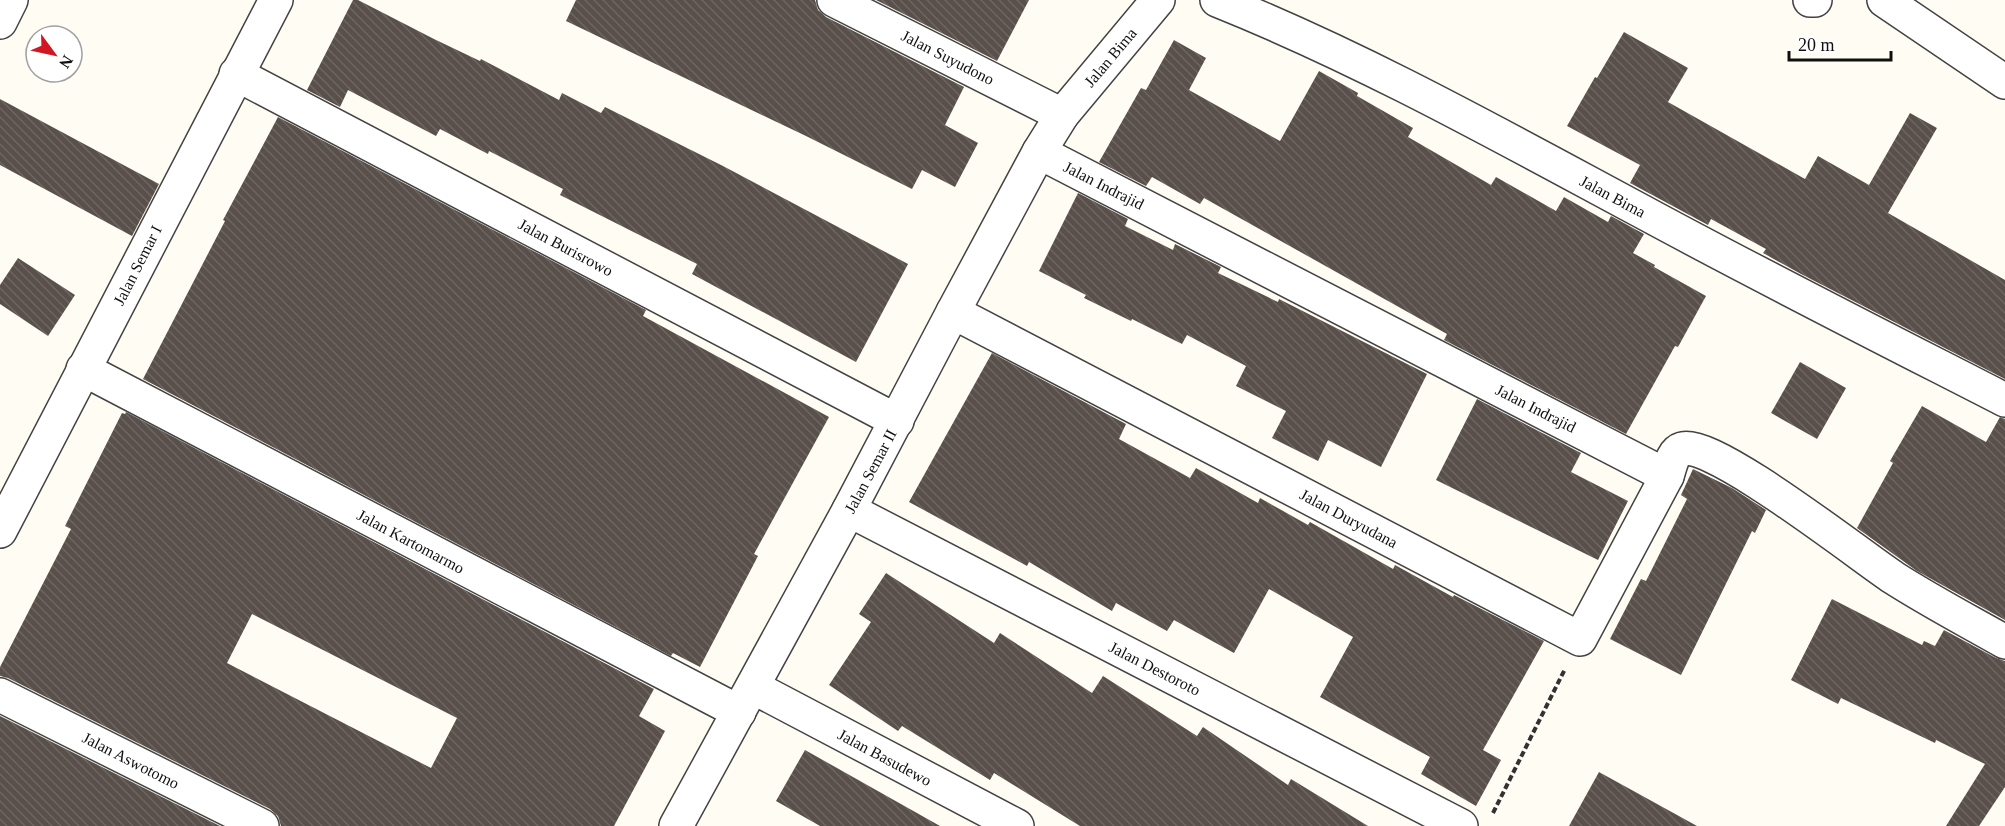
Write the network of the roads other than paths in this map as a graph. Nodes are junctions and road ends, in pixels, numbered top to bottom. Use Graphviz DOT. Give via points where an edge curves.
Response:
graph roads {
  1 [pos="11,0"];
  2 [pos="276,0"];
  3 [pos="834,0"];
  4 [pos="1158,0"];
  5 [pos="1217,0"];
  6 [pos="1810,0"];
  7 [pos="1815,0"];
  8 [pos="1884,0"];
  9 [pos="0,22"];
  10 [pos="236,74"];
  11 [pos="2005,82"];
  12 [pos="1062,115"];
  13 [pos="1039,152"];
  14 [pos="953,312"];
  15 [pos="83,369"];
  16 [pos="2005,400"];
  17 [pos="897,421"];
  18 [pos="1667,476"];
  19 [pos="849,510"];
  20 [pos="0,531"];
  21 [pos="2005,642"];
  22 [pos="0,694"];
  23 [pos="746,699"];
  24 [pos="1409,814"];
  25 [pos="1476,821"];
  26 [pos="262,826"];
  27 [pos="676,826"];
  28 [pos="1017,826"];
  1 -- 9 [label="street"];
  2 -- 10 [label="street, Jalan Semar I"];
  3 -- 12 [label="street, Jalan Suyudono"];
  4 -- 12 [label="street, Jalan Bima"];
  5 -- 16 [label="street, Jalan Bima" via="1280,25 1442,104"];
  6 -- 7 [label="street"];
  8 -- 11 [label="street"];
  10 -- 15 [label="street, Jalan Semar I"];
  10 -- 17 [label="street, Jalan Burisrowo"];
  12 -- 13 [label="street, Jalan Semar II"];
  13 -- 14 [label="street, Jalan Semar II"];
  13 -- 18 [label="street, Jalan Indrajid"];
  14 -- 17 [label="street, Jalan Semar II"];
  14 -- 18 [label="street, Jalan Duryudana" via="1581,639"];
  15 -- 20 [label="street, Jalan Semar I"];
  15 -- 23 [label="street, Jalan Kartomarmo"];
  17 -- 19 [label="street, Jalan Semar II"];
  18 -- 21 [label="street" via="1675,455 1682,449 1698,449 1715,457 1751,477 1894,579"];
  19 -- 23 [label="street, Jalan Semar II"];
  19 -- 24 [label="street, Jalan Destoroto"];
  22 -- 26 [label="street, Jalan Aswotomo"];
  23 -- 27 [label="street, Jalan Semar II"];
  23 -- 28 [label="street, Jalan Basudewo"];
  24 -- 25 [label="street, Jalan Destoroto"];
}
